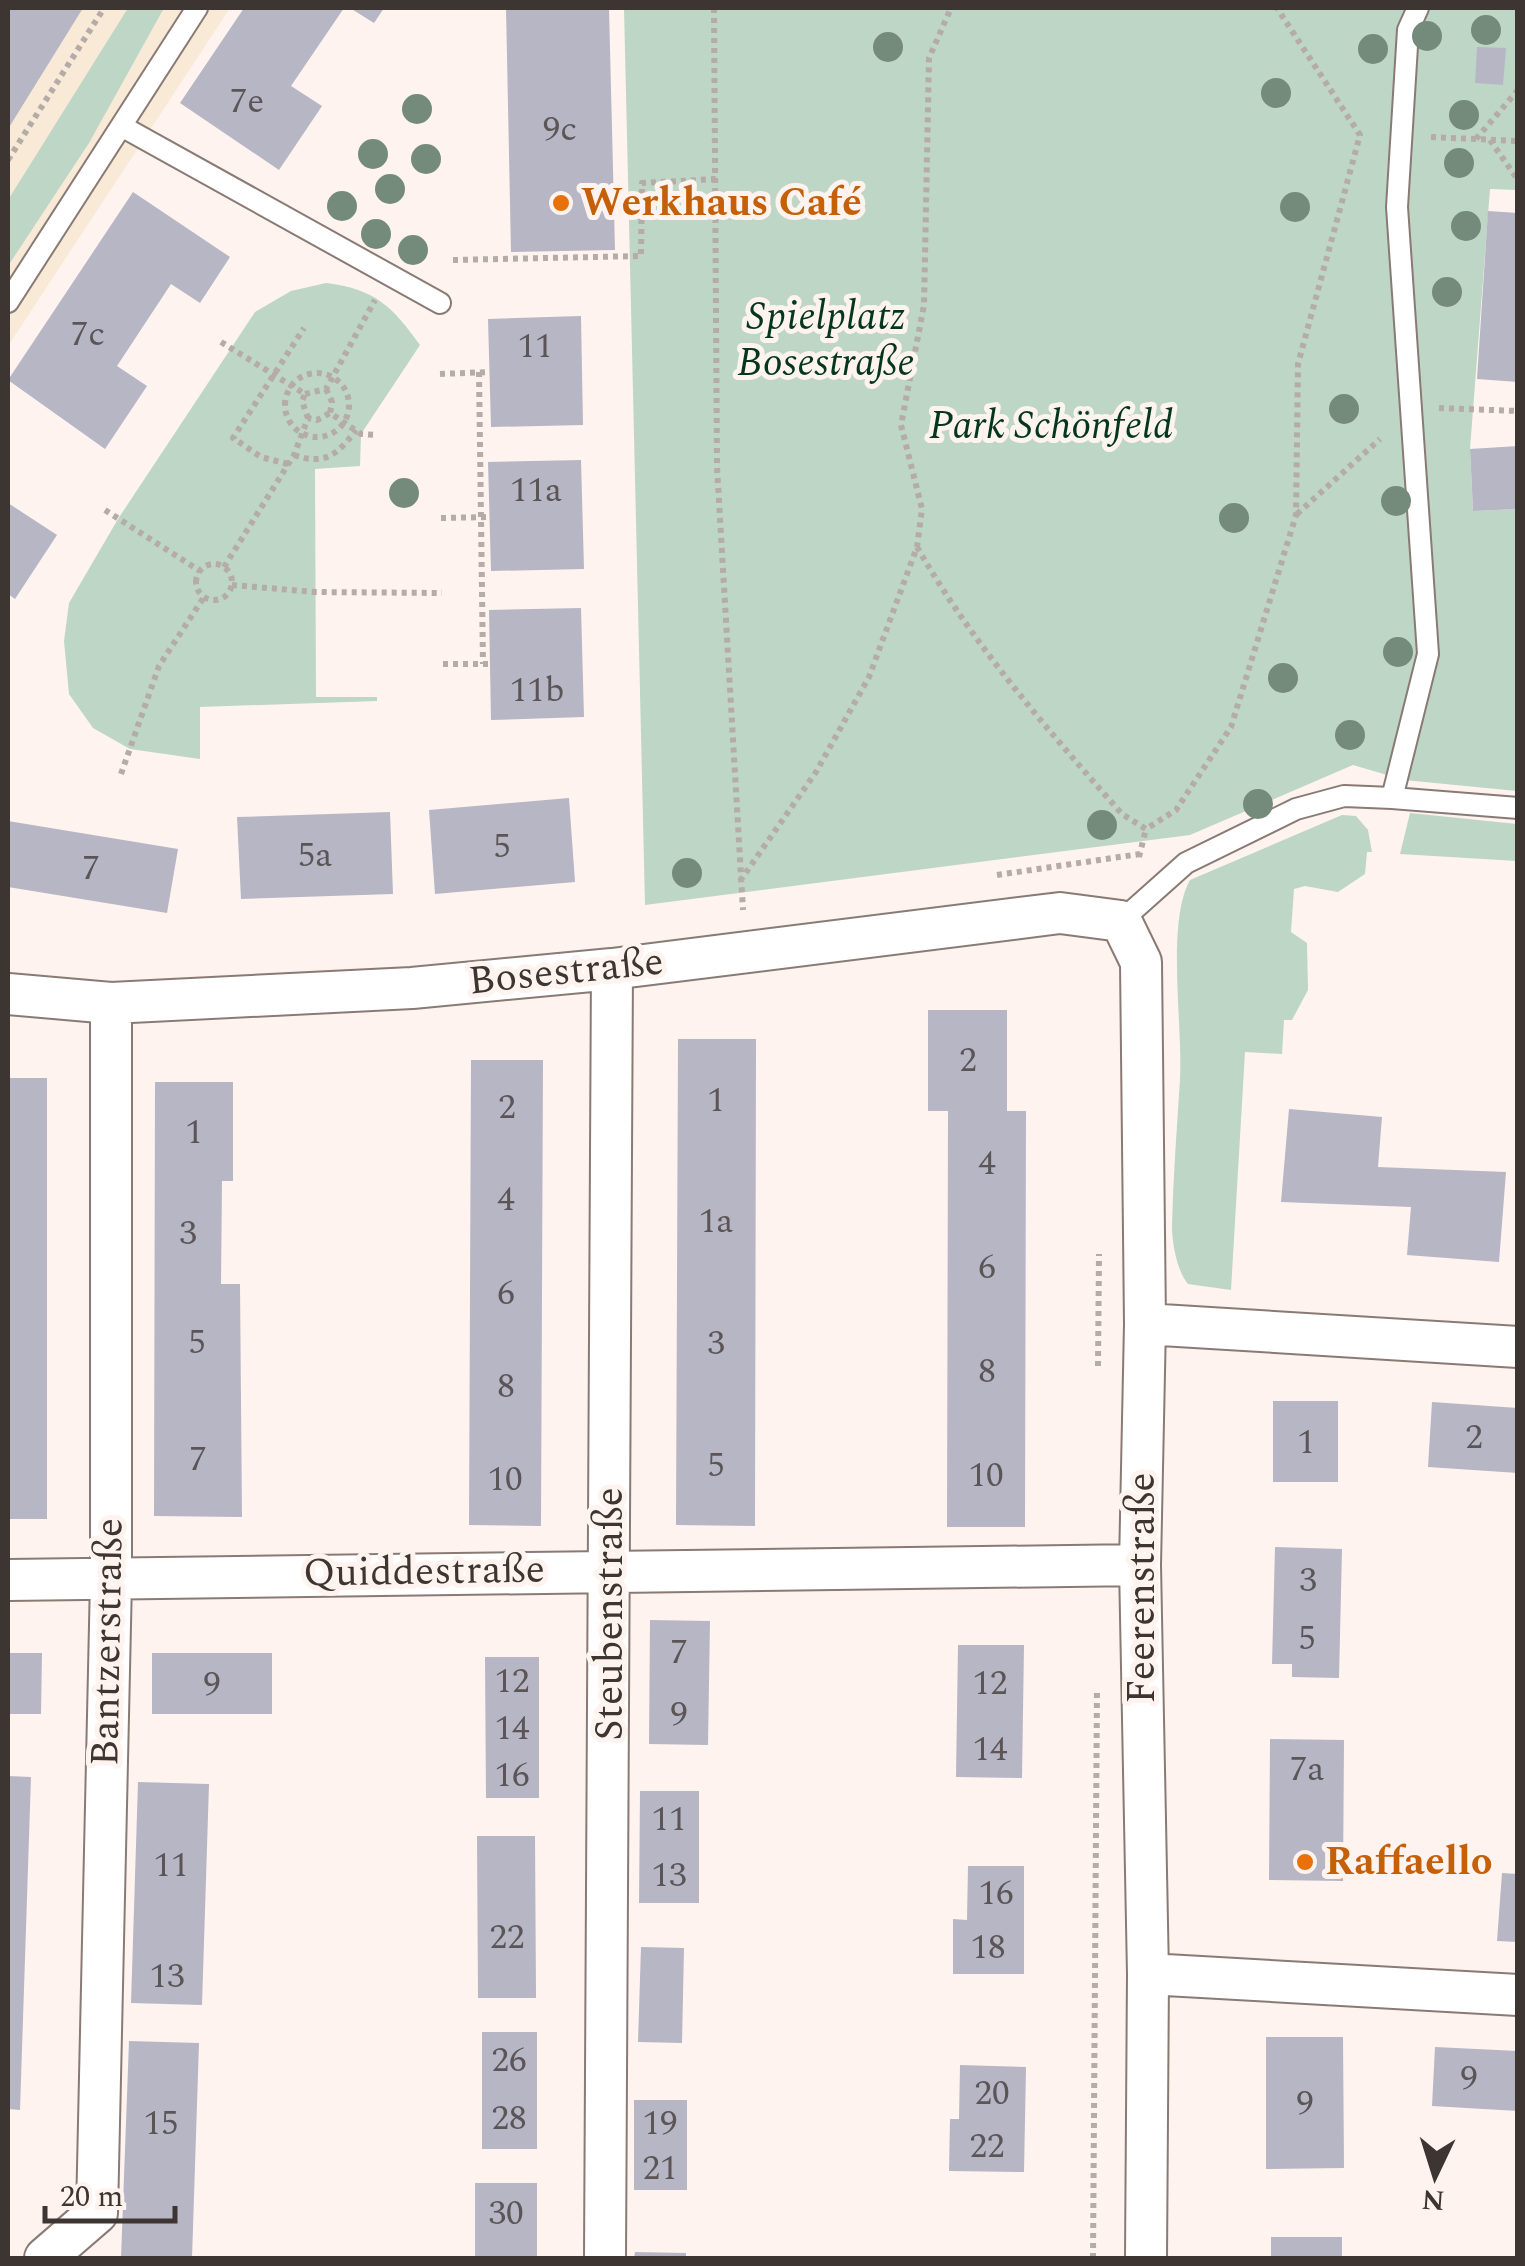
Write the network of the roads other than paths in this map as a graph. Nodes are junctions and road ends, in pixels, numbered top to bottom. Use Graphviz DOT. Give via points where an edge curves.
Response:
graph roads {
  1 [pos="197,8"];
  2 [pos="1418,8"];
  3 [pos="123,127"];
  4 [pos="8,302"];
  5 [pos="440,303"];
  6 [pos="1392,798"];
  7 [pos="1518,808"];
  8 [pos="1121,921"];
  9 [pos="612,969"];
  10 [pos="8,994"];
  11 [pos="111,1003"];
  12 [pos="1145,1324"];
  13 [pos="1518,1346"];
  14 [pos="1140,1565"];
  15 [pos="610,1570"];
  16 [pos="8,1580"];
  17 [pos="111,1580"];
  18 [pos="1148,1974"];
  19 [pos="1518,1994"];
  20 [pos="45,2258"];
  21 [pos="605,2258"];
  22 [pos="1146,2258"];
  1 -- 3 [label="lane"];
  2 -- 6 [label="lane" via="1408,30 1398,207 1428,654"];
  3 -- 4 [label="lane"];
  3 -- 5 [label="lane"];
  6 -- 7 [label="lane"];
  6 -- 8 [label="lane" via="1344,796 1296,809 1186,862"];
  8 -- 9 [label="street, Bosestraße" via="1060,912"];
  8 -- 12 [label="street, Feerenstraße" via="1141,962"];
  9 -- 11 [label="street, Bosestraße" via="412,988"];
  9 -- 15 [label="street, Steubenstraße"];
  10 -- 11 [label="street, Bosestraße"];
  11 -- 17 [label="street, Bantzerstraße"];
  12 -- 13 [label="street"];
  12 -- 14 [label="street, Feerenstraße"];
  14 -- 15 [label="street, Quiddestraße"];
  14 -- 18 [label="street, Feerenstraße"];
  15 -- 17 [label="street, Quiddestraße"];
  15 -- 21 [label="street, Steubenstraße"];
  16 -- 17 [label="street, Quiddestraße"];
  17 -- 20 [label="street, Bantzerstraße" via="96,2213"];
  18 -- 19 [label="street"];
  18 -- 22 [label="street, Feerenstraße"];
}
